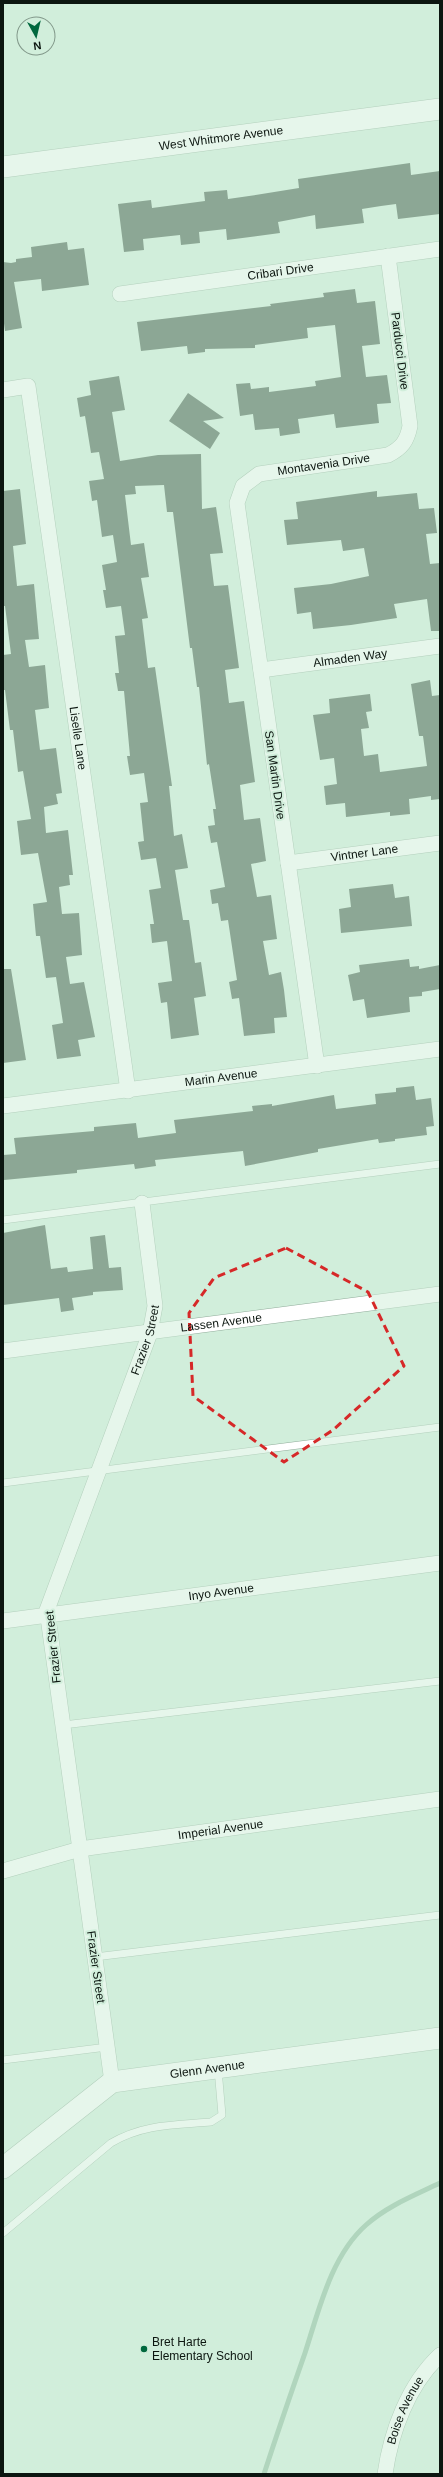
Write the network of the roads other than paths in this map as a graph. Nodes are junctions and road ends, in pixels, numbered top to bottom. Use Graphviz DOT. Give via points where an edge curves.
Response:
graph roads {
  1 [pos="440,109"];
  2 [pos="3,167"];
  3 [pos="440,249"];
  4 [pos="388,256"];
  5 [pos="120,294"];
  6 [pos="3,390"];
  7 [pos="404,444"];
  8 [pos="243,486"];
  9 [pos="440,646"];
  10 [pos="260,670"];
  11 [pos="440,843"];
  12 [pos="288,863"];
  13 [pos="440,1049"];
  14 [pos="317,1066"];
  15 [pos="128,1091"];
  16 [pos="3,1106"];
  17 [pos="440,1164"];
  18 [pos="142,1203"];
  19 [pos="3,1220"];
  20 [pos="440,1294"];
  21 [pos="150,1333"];
  22 [pos="3,1351"];
  23 [pos="440,1427"];
  24 [pos="99,1471"];
  25 [pos="3,1483"];
  26 [pos="440,1563"];
  27 [pos="48,1615"];
  28 [pos="3,1621"];
  29 [pos="440,1681"];
  30 [pos="63,1725"];
  31 [pos="440,1799"];
  32 [pos="80,1849"];
  33 [pos="3,1871"];
  34 [pos="440,1915"];
  35 [pos="95,1957"];
  36 [pos="440,2038"];
  37 [pos="107,2047"];
  38 [pos="3,2060"];
  39 [pos="218,2068"];
  40 [pos="112,2082"];
  41 [pos="3,2168"];
  42 [pos="3,2233"];
  43 [pos="440,2355"];
  44 [pos="385,2474"];
  1 -- 2 [label="street, West Whitmore Avenue"];
  3 -- 4 [label="street, Cribari Drive"];
  4 -- 5 [label="street, Cribari Drive"];
  4 -- 7 [label="street, Parducci Drive" via="410,426"];
  6 -- 15 [label="street, Liselle Lane" via="28,386"];
  7 -- 8 [label="street, Montavenia Drive" via="388,455 259,474"];
  8 -- 10 [label="street, San Martin Drive" via="237,503"];
  9 -- 10 [label="street, Almaden Way"];
  10 -- 12 [label="street, San Martin Drive"];
  11 -- 12 [label="street, Vintner Lane"];
  12 -- 14 [label="street, San Martin Drive"];
  13 -- 14 [label="street, Marin Avenue"];
  14 -- 15 [label="street, Marin Avenue"];
  15 -- 16 [label="street, Marin Avenue"];
  17 -- 18 [label="lane"];
  18 -- 19 [label="lane"];
  18 -- 21 [label="street, Frazier Street" via="155,1306"];
  20 -- 21 [label="street, Lassen Avenue"];
  21 -- 22 [label="street, Lassen Avenue"];
  21 -- 24 [label="street, Frazier Street"];
  23 -- 24 [label="lane"];
  24 -- 25 [label="lane"];
  24 -- 27 [label="street, Frazier Street" via="47,1610"];
  26 -- 27 [label="street, Inyo Avenue"];
  27 -- 28 [label="street, Inyo Avenue"];
  27 -- 30 [label="street, Frazier Street"];
  29 -- 30 [label="lane"];
  30 -- 32 [label="street, Frazier Street"];
  31 -- 32 [label="street, Imperial Avenue"];
  32 -- 33 [label="street, Imperial Avenue"];
  32 -- 35 [label="street, Frazier Street"];
  34 -- 35 [label="lane"];
  35 -- 37 [label="street, Frazier Street"];
  36 -- 39 [label="street, Glenn Avenue"];
  37 -- 38 [label="lane"];
  37 -- 40 [label="street, Frazier Street"];
  39 -- 40 [label="street, Glenn Avenue"];
  39 -- 42 [label="lane" via="222,2115 211,2122 139,2129 124,2135"];
  40 -- 41 [label="street"];
  43 -- 44 [label="street, Boise Avenue" via="421,2378 406,2403 396,2427"];
}
